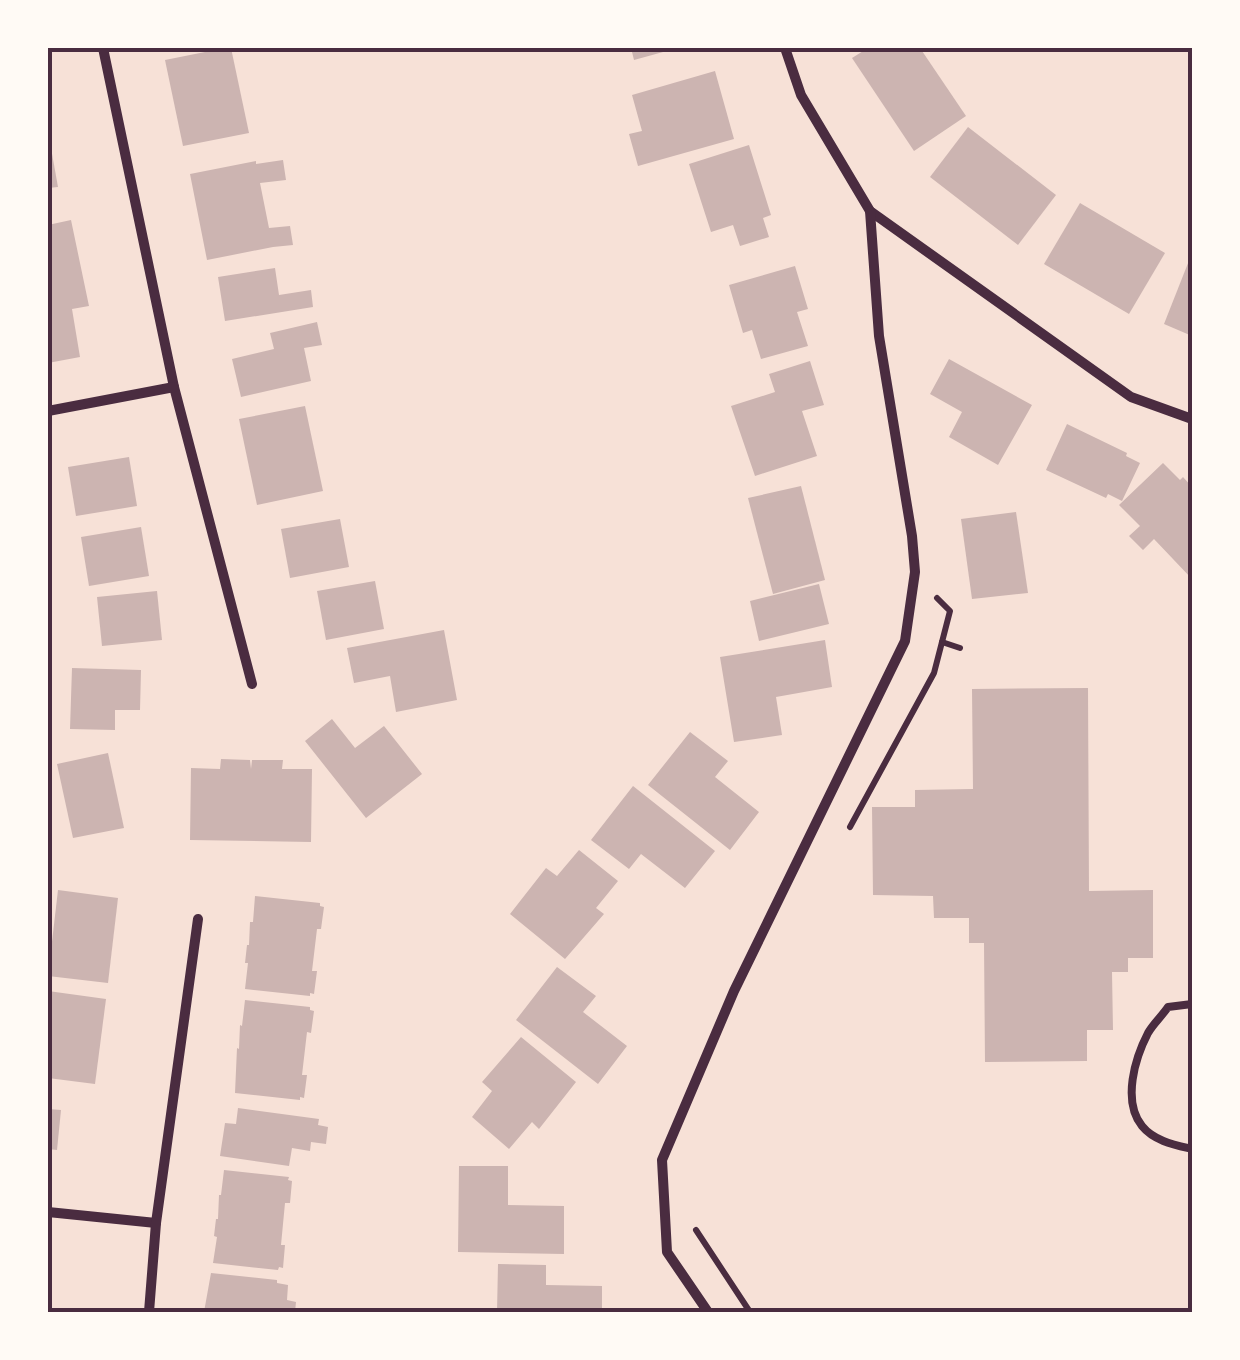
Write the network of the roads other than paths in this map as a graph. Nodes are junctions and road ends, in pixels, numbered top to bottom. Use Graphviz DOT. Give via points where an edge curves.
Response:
graph roads {
  1 [pos="103,48"];
  2 [pos="785,48"];
  3 [pos="870,211"];
  4 [pos="174,387"];
  5 [pos="48,411"];
  6 [pos="1192,418"];
  7 [pos="252,684"];
  8 [pos="198,919"];
  9 [pos="1192,1004"];
  10 [pos="1192,1149"];
  11 [pos="48,1212"];
  12 [pos="156,1223"];
  13 [pos="149,1312"];
  14 [pos="708,1312"];
  1 -- 4 [label="street"];
  2 -- 3 [label="street" via="801,95"];
  3 -- 6 [label="street" via="1131,397"];
  3 -- 14 [label="street" via="879,336 912,536 906,641 734,991 662,1160 667,1252"];
  4 -- 5 [label="street"];
  4 -- 7 [label="street"];
  8 -- 12 [label="street"];
  9 -- 10 [label="lane" via="1168,1008 1149,1032 1135,1066 1131,1104 1142,1126 1164,1142"];
  11 -- 12 [label="street"];
  12 -- 13 [label="street"];
}
